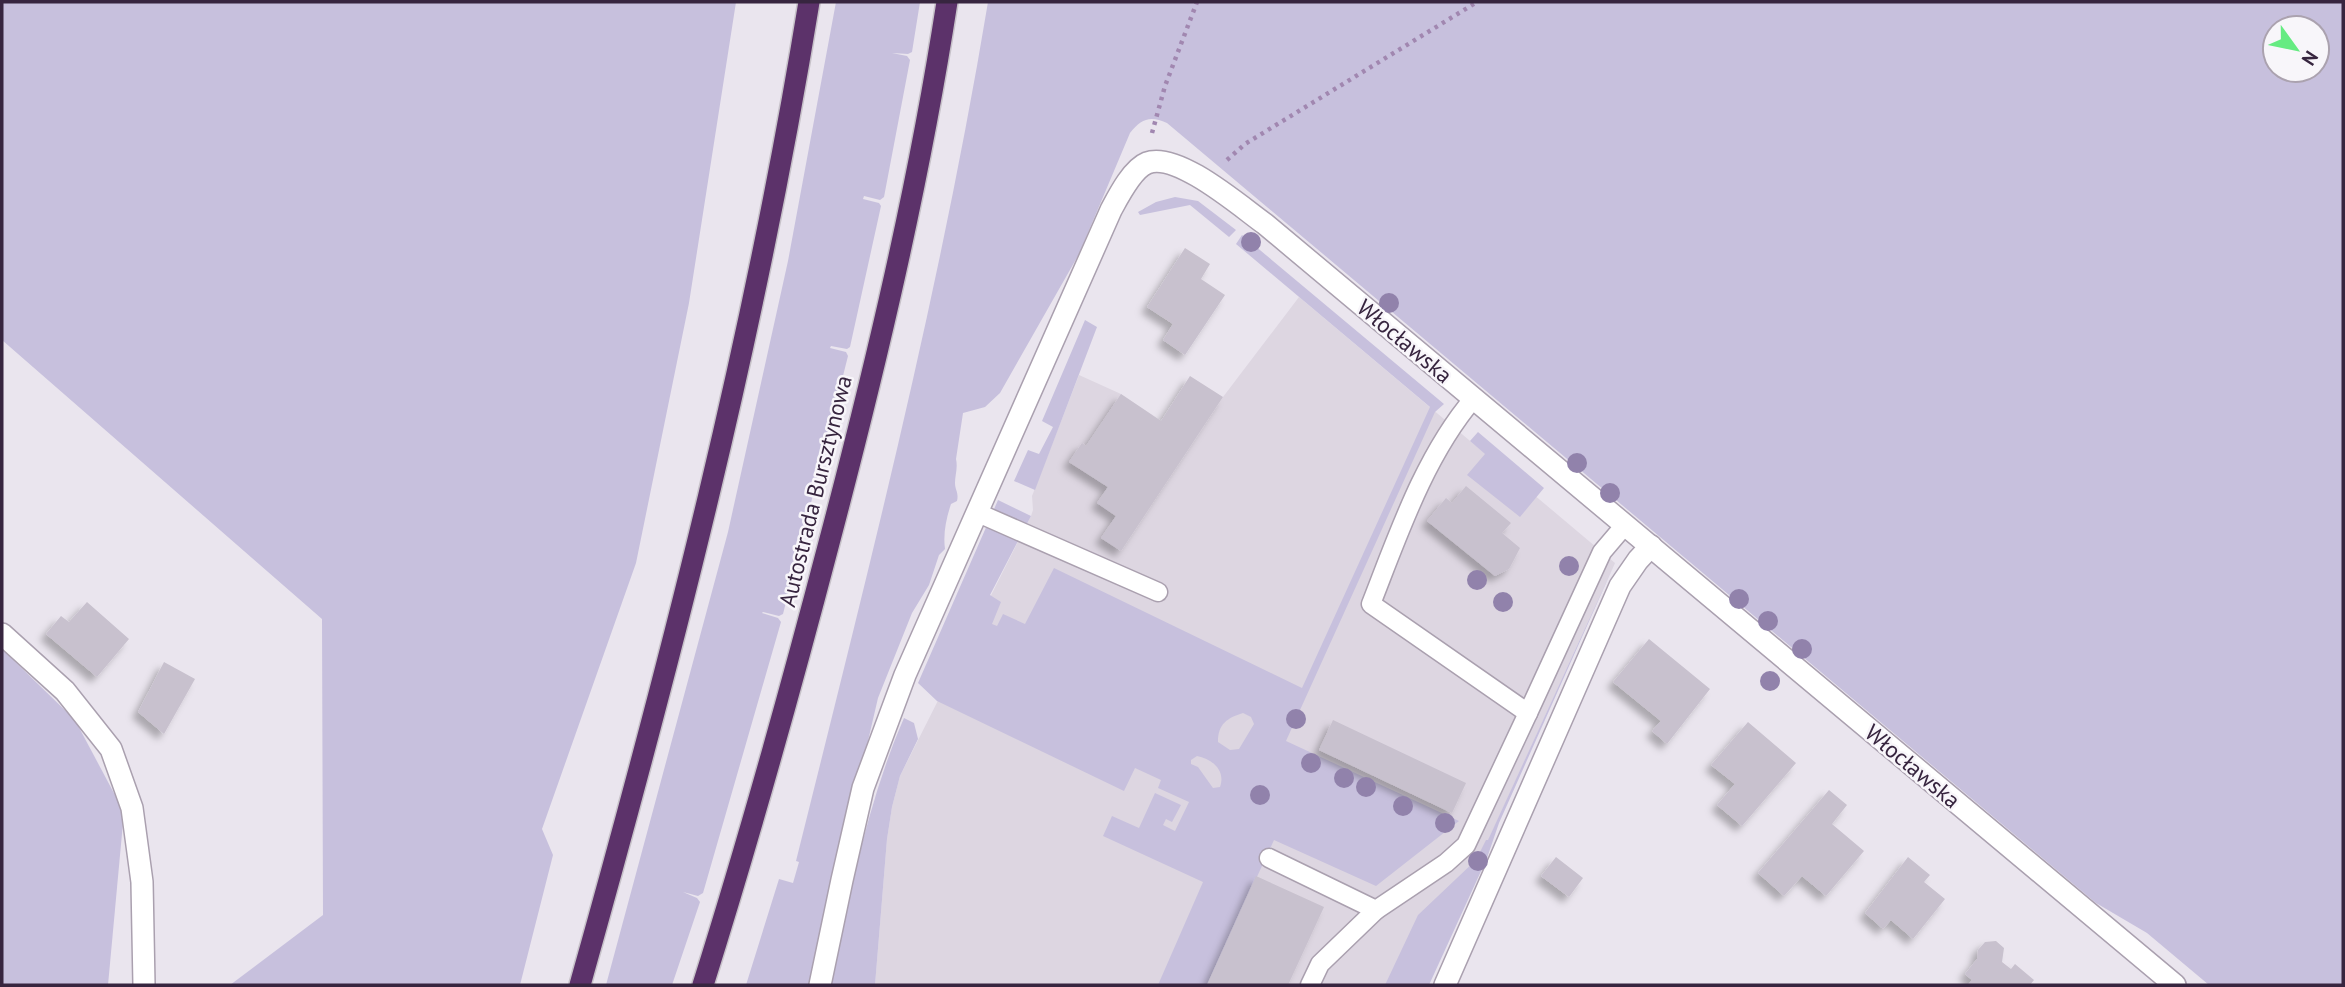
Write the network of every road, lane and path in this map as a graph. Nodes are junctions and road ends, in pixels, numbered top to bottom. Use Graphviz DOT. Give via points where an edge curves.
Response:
graph roads {
  1 [pos="809,2"];
  2 [pos="947,2"];
  3 [pos="1197,2"];
  4 [pos="1477,2"];
  5 [pos="1155,119"];
  6 [pos="1207,181"];
  7 [pos="1474,398"];
  8 [pos="978,513"];
  9 [pos="1625,525"];
  10 [pos="1651,546"];
  11 [pos="1158,592"];
  12 [pos="2,634"];
  13 [pos="1528,713"];
  14 [pos="1269,858"];
  15 [pos="1376,910"];
  16 [pos="144,985"];
  17 [pos="580,985"];
  18 [pos="703,985"];
  19 [pos="820,985"];
  20 [pos="1310,985"];
  21 [pos="1445,985"];
  22 [pos="2175,985"];
  1 -- 17 [label="highway" via="765,247 712,485"];
  2 -- 18 [label="highway, Autostrada Bursztynowa" via="909,207 846,480 796,671"];
  3 -- 5 [label="path"];
  4 -- 6 [label="path" via="1245,144"];
  6 -- 7 [label="street, Włocławska"];
  6 -- 8 [label="street, Włocławska" via="1159,162 1147,163 1134,175 1111,210"];
  7 -- 9 [label="street, Włocławska"];
  7 -- 13 [label="lane" via="1452,426 1407,510 1371,604"];
  8 -- 11 [label="lane"];
  8 -- 19 [label="street" via="905,675 863,788"];
  9 -- 10 [label="street, Włocławska"];
  9 -- 13 [label="lane" via="1602,552"];
  10 -- 21 [label="street" via="1620,586"];
  10 -- 22 [label="street, Włocławska"];
  12 -- 16 [label="street" via="65,691 111,749 132,808 142,882"];
  13 -- 15 [label="lane" via="1466,845"];
  14 -- 15 [label="lane"];
  15 -- 20 [label="lane" via="1320,964"];
}
